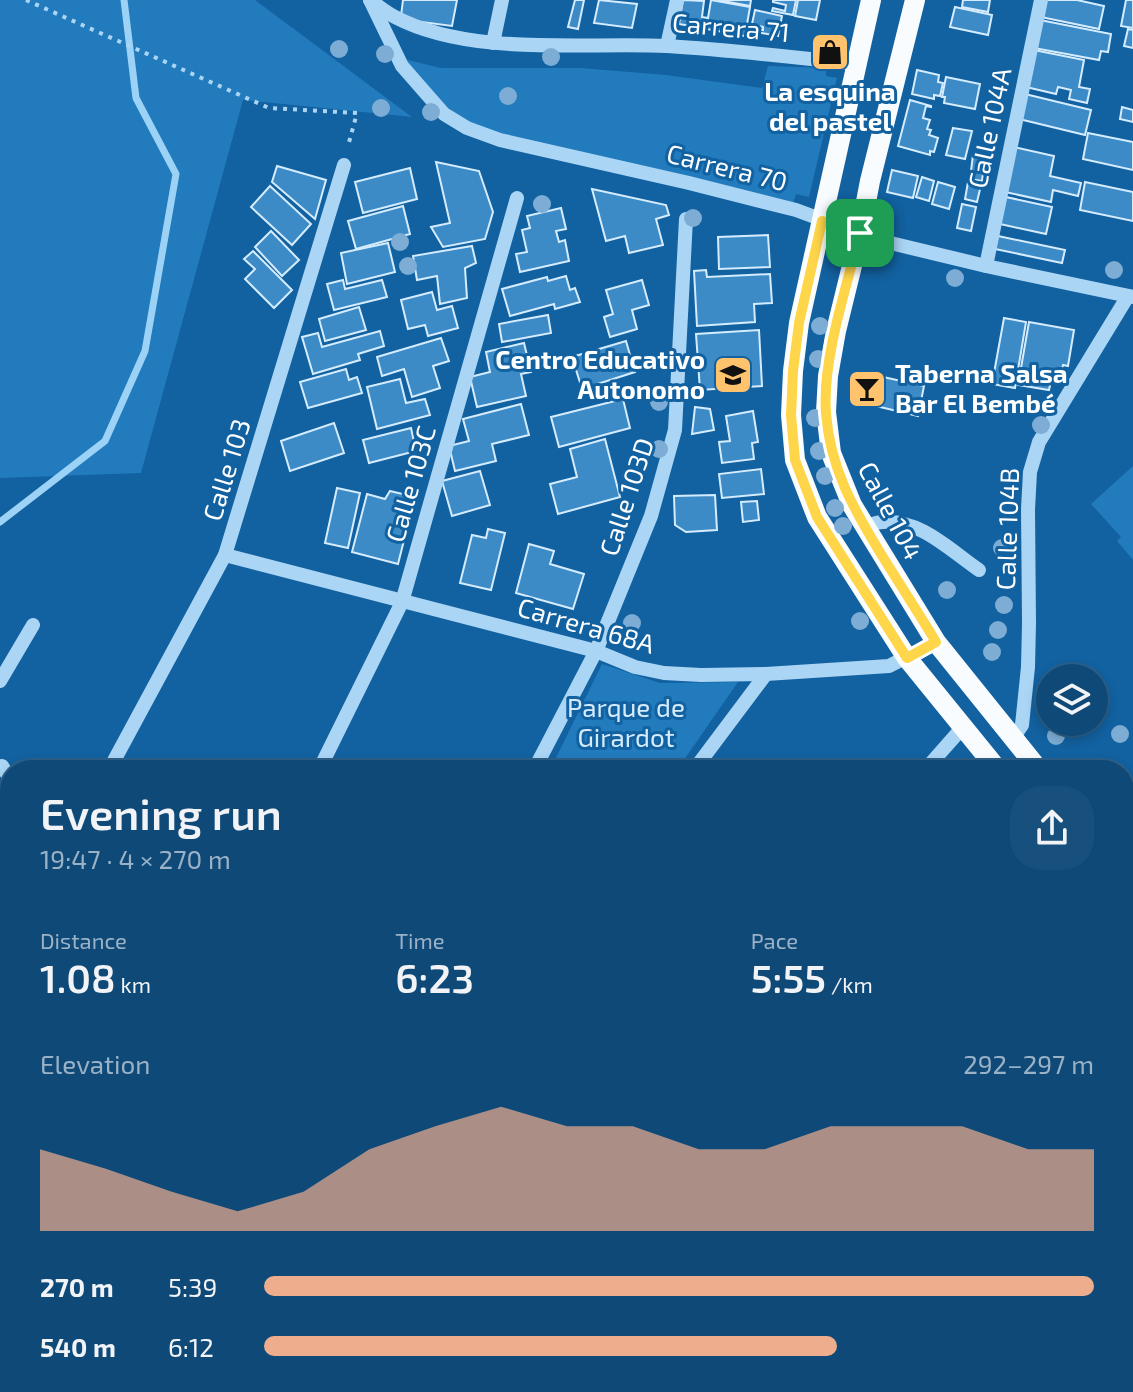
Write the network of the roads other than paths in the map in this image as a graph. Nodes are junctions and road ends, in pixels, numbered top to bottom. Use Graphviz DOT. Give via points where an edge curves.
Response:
graph roads {
  1 [pos="370,0"];
  2 [pos="502,0"];
  3 [pos="677,0"];
  4 [pos="871,0"];
  5 [pos="915,0"];
  6 [pos="1041,0"];
  7 [pos="493,43"];
  8 [pos="667,46"];
  9 [pos="856,64"];
  10 [pos="344,165"];
  11 [pos="517,198"];
  12 [pos="686,219"];
  13 [pos="822,221"];
  14 [pos="860,233"];
  15 [pos="986,266"];
  16 [pos="1131,297"];
  17 [pos="864,526"];
  18 [pos="225,555"];
  19 [pos="979,570"];
  20 [pos="402,602"];
  21 [pos="33,625"];
  22 [pos="936,642"];
  23 [pos="596,651"];
  24 [pos="907,658"];
  25 [pos="766,674"];
  26 [pos="0,681"];
  27 [pos="963,727"];
  28 [pos="1013,738"];
  29 [pos="114,760"];
  30 [pos="324,760"];
  31 [pos="539,760"];
  32 [pos="702,760"];
  33 [pos="934,760"];
  34 [pos="990,760"];
  35 [pos="1031,760"];
  1 -- 7 [label="street, Carrera 71" via="424,29"];
  1 -- 13 [label="street, Carrera 70" via="402,66 444,114 467,128 796,210"];
  2 -- 7 [label="street"];
  3 -- 8 [label="street"];
  4 -- 9 [label="main road"];
  5 -- 14 [label="main road, Calle 104"];
  6 -- 15 [label="street, Calle 104A"];
  7 -- 8 [label="street, Carrera 71"];
  8 -- 9 [label="street, Carrera 71"];
  9 -- 13 [label="main road"];
  10 -- 18 [label="street, Calle 103"];
  11 -- 20 [label="street, Calle 103C"];
  12 -- 23 [label="street, Calle 103D" via="675,430 651,516"];
  13 -- 14 [label="street, Carrera 70"];
  13 -- 24 [label="main road" via="793,371 795,460 817,517"];
  14 -- 15 [label="street, Carrera 70"];
  14 -- 17 [label="main road, Calle 104" via="836,331 826,412 831,453"];
  15 -- 16 [label="street, Carrera 70"];
  16 -- 28 [label="street, Calle 104B" via="1039,442 1030,472 1028,667 1022,725"];
  17 -- 19 [label="street" via="907,524"];
  17 -- 22 [label="main road, Calle 104"];
  18 -- 20 [label="street, Carrera 68A"];
  18 -- 29 [label="street, Calle 103"];
  20 -- 23 [label="street, Carrera 68A"];
  20 -- 30 [label="street, Calle 103C"];
  21 -- 26 [label="street"];
  22 -- 24 [label="street, Carrera 68A"];
  22 -- 28 [label="main road, Calle 104"];
  23 -- 25 [label="street, Carrera 68A" via="664,673"];
  23 -- 31 [label="street, Calle 103D"];
  24 -- 25 [label="street, Carrera 68A" via="889,666"];
  24 -- 27 [label="main road"];
  25 -- 32 [label="street"];
  27 -- 33 [label="street"];
  27 -- 34 [label="main road"];
  28 -- 35 [label="main road, Calle 104"];
}
